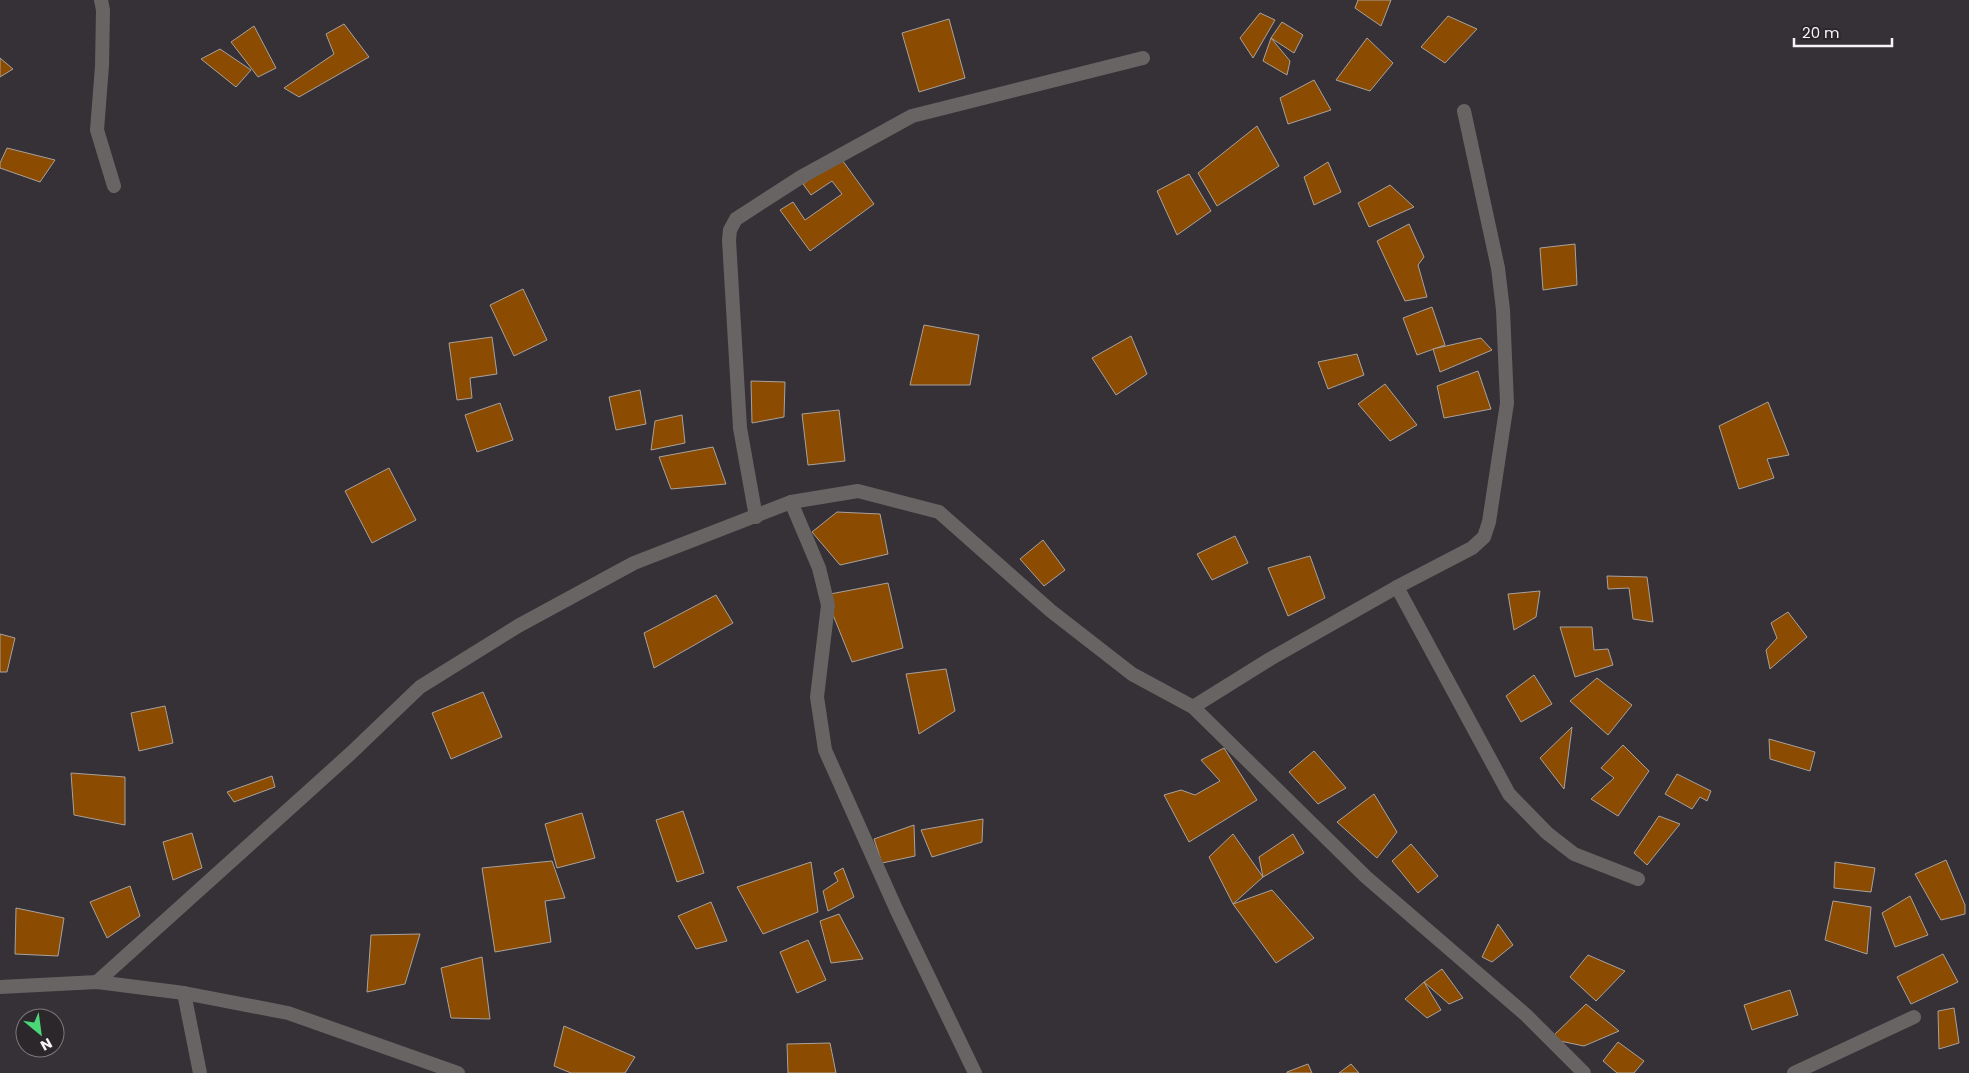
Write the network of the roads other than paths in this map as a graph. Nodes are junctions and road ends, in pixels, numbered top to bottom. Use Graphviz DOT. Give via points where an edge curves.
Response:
graph roads {
  1 [pos="101,0"];
  2 [pos="1143,58"];
  3 [pos="1464,111"];
  4 [pos="114,186"];
  5 [pos="792,502"];
  6 [pos="756,516"];
  7 [pos="1397,588"];
  8 [pos="1193,707"];
  9 [pos="1638,879"];
  10 [pos="97,982"];
  11 [pos="0,987"];
  12 [pos="184,992"];
  13 [pos="1914,1017"];
  14 [pos="200,1073"];
  15 [pos="458,1073"];
  16 [pos="975,1073"];
  17 [pos="1584,1073"];
  18 [pos="1794,1073"];
  1 -- 4 [label="street" via="102,66 97,130"];
  2 -- 6 [label="street" via="912,116 801,177 736,218 729,240 740,428"];
  3 -- 7 [label="street" via="1498,268 1507,403 1484,537 1472,548"];
  5 -- 6 [label="street"];
  5 -- 8 [label="street" via="858,491 939,512 1051,611 1132,674"];
  5 -- 16 [label="street" via="818,568 828,605 817,697 826,750 897,911"];
  6 -- 10 [label="street" via="634,563 518,626 420,687"];
  7 -- 8 [label="street" via="1270,659"];
  7 -- 9 [label="street" via="1509,794 1546,833 1574,854"];
  8 -- 17 [label="street" via="1366,877 1526,1015"];
  10 -- 11 [label="street"];
  10 -- 12 [label="street"];
  12 -- 14 [label="street"];
  12 -- 15 [label="street" via="288,1013"];
  13 -- 18 [label="street"];
}
